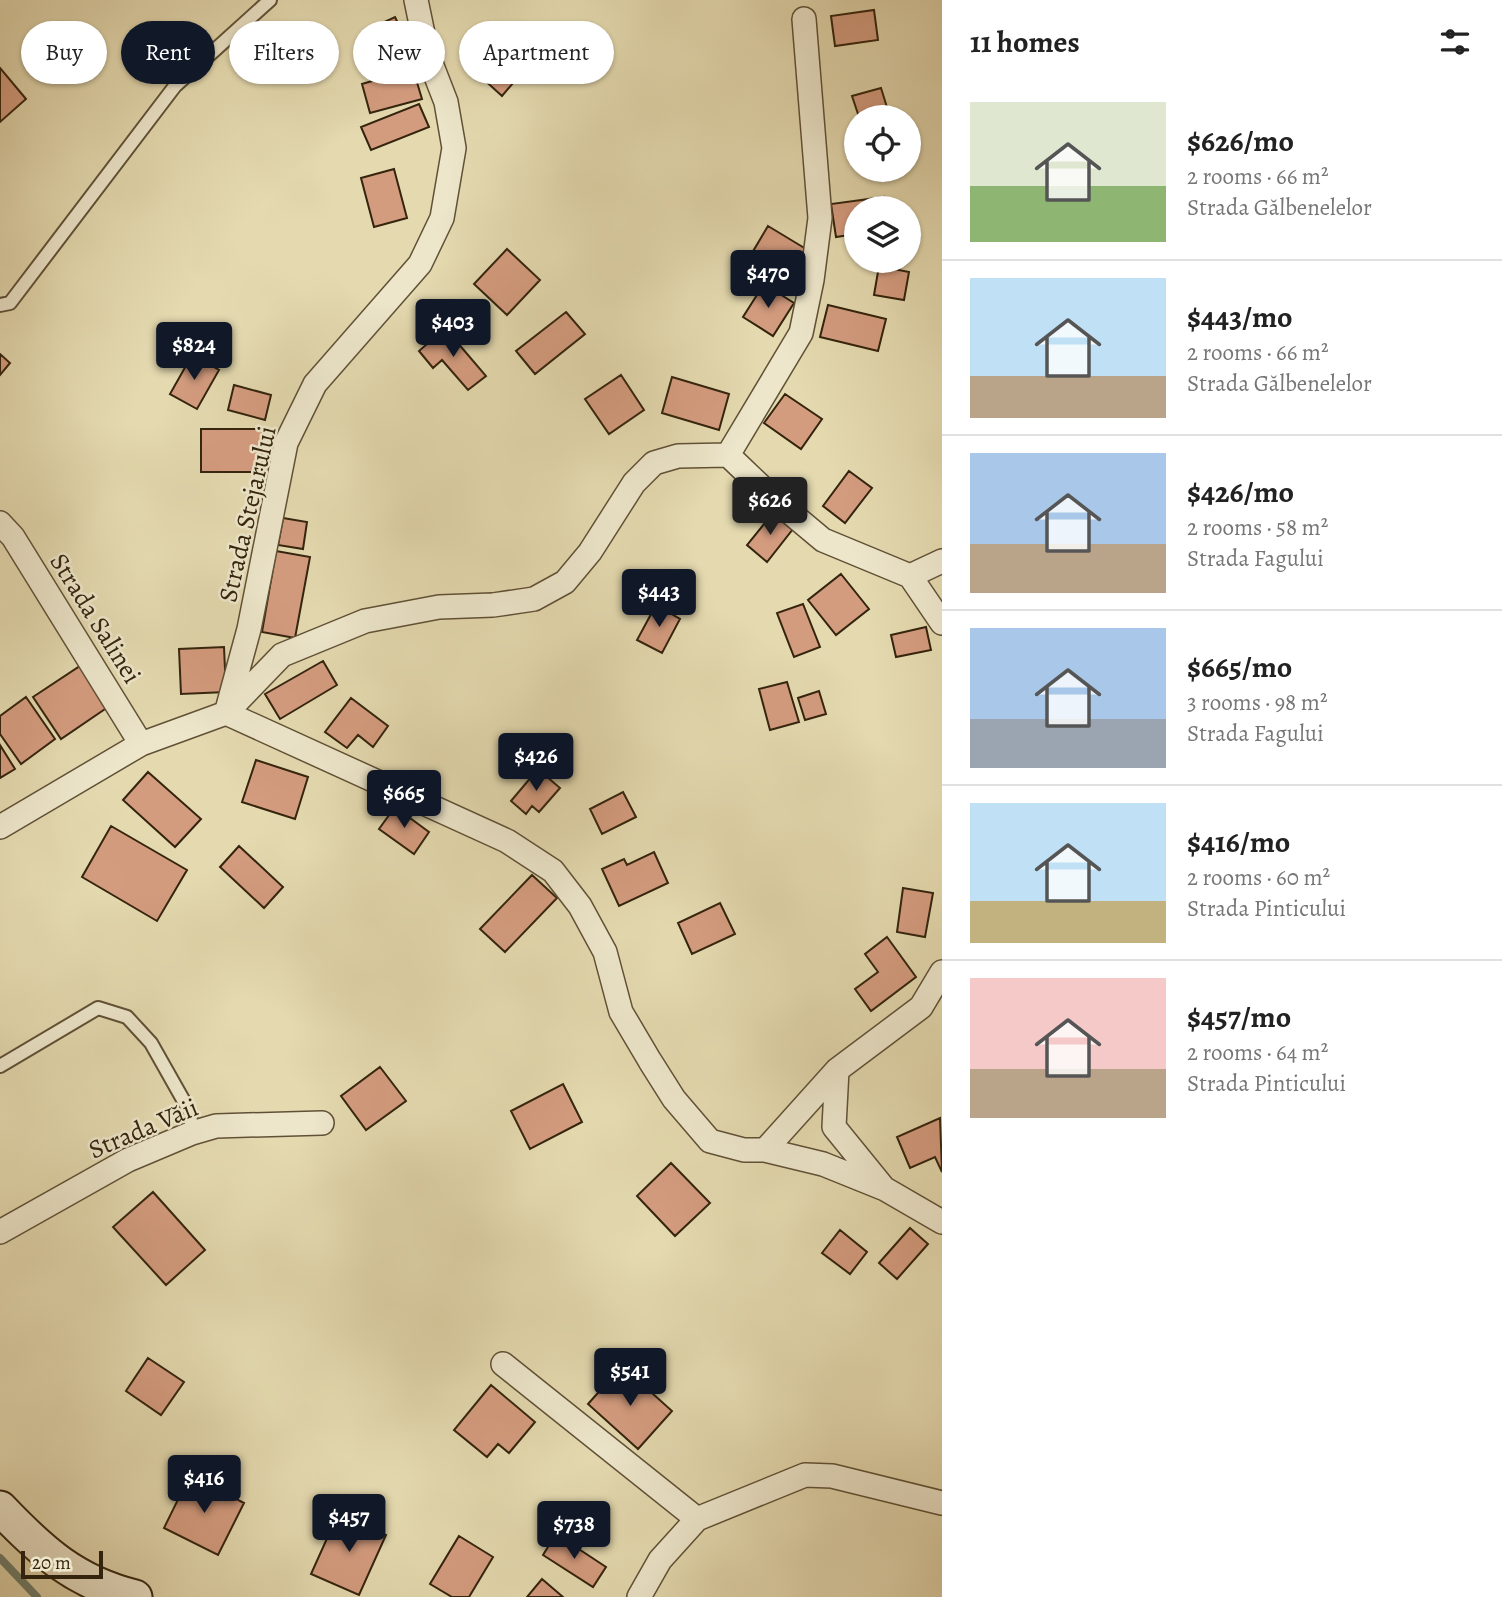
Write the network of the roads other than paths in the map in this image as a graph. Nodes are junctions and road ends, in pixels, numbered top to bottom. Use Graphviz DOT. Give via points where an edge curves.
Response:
graph roads {
  1 [pos="270,0"];
  2 [pos="416,0"];
  3 [pos="804,19"];
  4 [pos="0,304"];
  5 [pos="728,455"];
  6 [pos="0,523"];
  7 [pos="942,561"];
  8 [pos="910,576"];
  9 [pos="942,623"];
  10 [pos="226,713"];
  11 [pos="141,744"];
  12 [pos="0,827"];
  13 [pos="942,972"];
  14 [pos="0,1066"];
  15 [pos="837,1070"];
  16 [pos="322,1123"];
  17 [pos="192,1133"];
  18 [pos="765,1150"];
  19 [pos="885,1189"];
  20 [pos="942,1222"];
  21 [pos="0,1232"];
  22 [pos="503,1364"];
  23 [pos="942,1503"];
  24 [pos="0,1508"];
  25 [pos="697,1519"];
  26 [pos="135,1597"];
  27 [pos="639,1597"];
  1 -- 4 [label="lane" via="175,86 10,303"];
  2 -- 10 [label="street, Strada Stejarului" via="427,53 446,102 454,148 442,218 420,264 315,384 286,443 249,629"];
  3 -- 5 [label="street" via="820,218 812,279 801,333"];
  5 -- 8 [label="street" via="822,540"];
  5 -- 10 [label="street" via="678,456 654,463 634,483 565,582 534,599 493,606 439,607 365,621 282,654"];
  6 -- 11 [label="street, Strada Salinei"];
  7 -- 8 [label="street"];
  8 -- 9 [label="street"];
  10 -- 11 [label="street"];
  10 -- 18 [label="street" via="507,841 553,871 606,952 621,1012 674,1099 710,1141"];
  11 -- 12 [label="street"];
  13 -- 15 [label="street" via="920,1007"];
  14 -- 17 [label="lane" via="99,1008 127,1017 151,1043 190,1112"];
  15 -- 18 [label="street"];
  15 -- 19 [label="street" via="834,1127"];
  16 -- 17 [label="street, Strada Văii" via="216,1126"];
  17 -- 21 [label="street, Strada Văii" via="128,1160"];
  18 -- 19 [label="street" via="823,1164"];
  19 -- 20 [label="street"];
  22 -- 25 [label="street"];
  23 -- 25 [label="street" via="832,1476 805,1475"];
  24 -- 26 [label="main road" via="35,1545 71,1573"];
  25 -- 27 [label="street" via="660,1560"];
}
